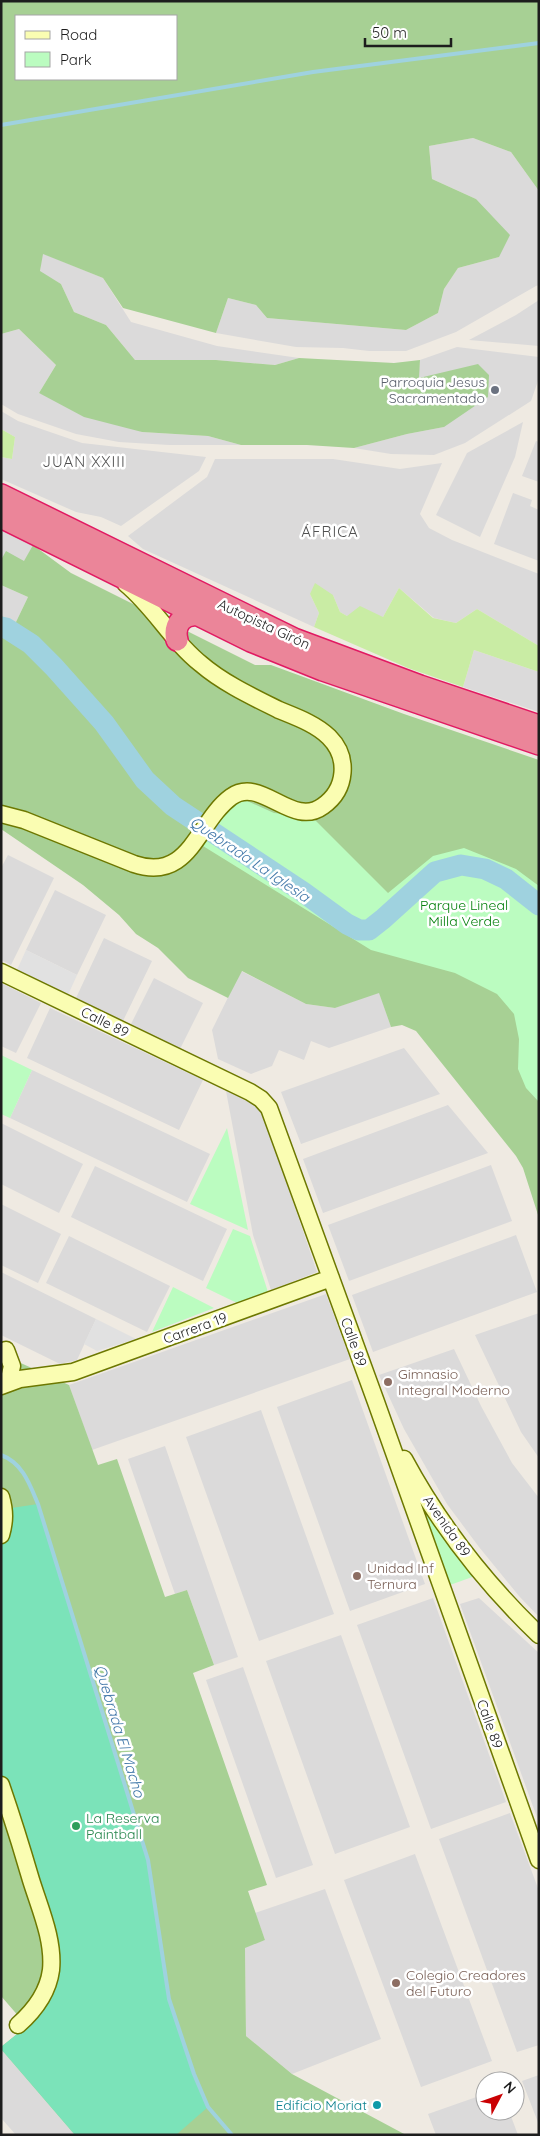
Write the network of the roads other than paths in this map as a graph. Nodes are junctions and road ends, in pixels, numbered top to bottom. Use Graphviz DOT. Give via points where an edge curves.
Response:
graph roads {
  1 [pos="1,495"];
  2 [pos="1,517"];
  3 [pos="147,567"];
  4 [pos="106,568"];
  5 [pos="158,594"];
  6 [pos="198,615"];
  7 [pos="177,640"];
  8 [pos="539,726"];
  9 [pos="539,744"];
  10 [pos="1,814"];
  11 [pos="1,972"];
  12 [pos="331,1278"];
  13 [pos="6,1350"];
  14 [pos="5,1385"];
  15 [pos="376,1402"];
  16 [pos="1,1497"];
  17 [pos="1,1535"];
  18 [pos="539,1635"];
  19 [pos="1,1785"];
  20 [pos="539,1860"];
  21 [pos="18,2025"];
  1 -- 3 [label="highway, Autopista Girón"];
  2 -- 4 [label="highway, Autopista Girón"];
  3 -- 5 [label="street"];
  3 -- 8 [label="highway, Autopista Girón" via="294,639"];
  4 -- 5 [label="highway, Autopista Girón"];
  4 -- 7 [label="street" via="142,599"];
  5 -- 6 [label="highway, Autopista Girón"];
  5 -- 7 [label="street" via="166,620"];
  6 -- 7 [label="highway" via="188,615 180,620"];
  6 -- 9 [label="highway, Autopista Girón" via="323,670"];
  7 -- 10 [label="street" via="215,675 328,736 340,753 344,768 338,789 323,806 298,811 259,794 242,791 230,798 174,862 157,869"];
  11 -- 12 [label="street, Calle 89" via="261,1099 272,1114"];
  12 -- 14 [label="street, Carrera 19" via="82,1369 20,1379"];
  12 -- 15 [label="street, Calle 89"];
  13 -- 14 [label="street" via="12,1366"];
  15 -- 18 [label="street, Avenida 89" via="409,1468 449,1530 494,1589"];
  15 -- 20 [label="street, Calle 89"];
  16 -- 17 [label="street" via="5,1522"];
  19 -- 21 [label="street" via="46,1928 51,1960 43,1995 29,2016"];
}
